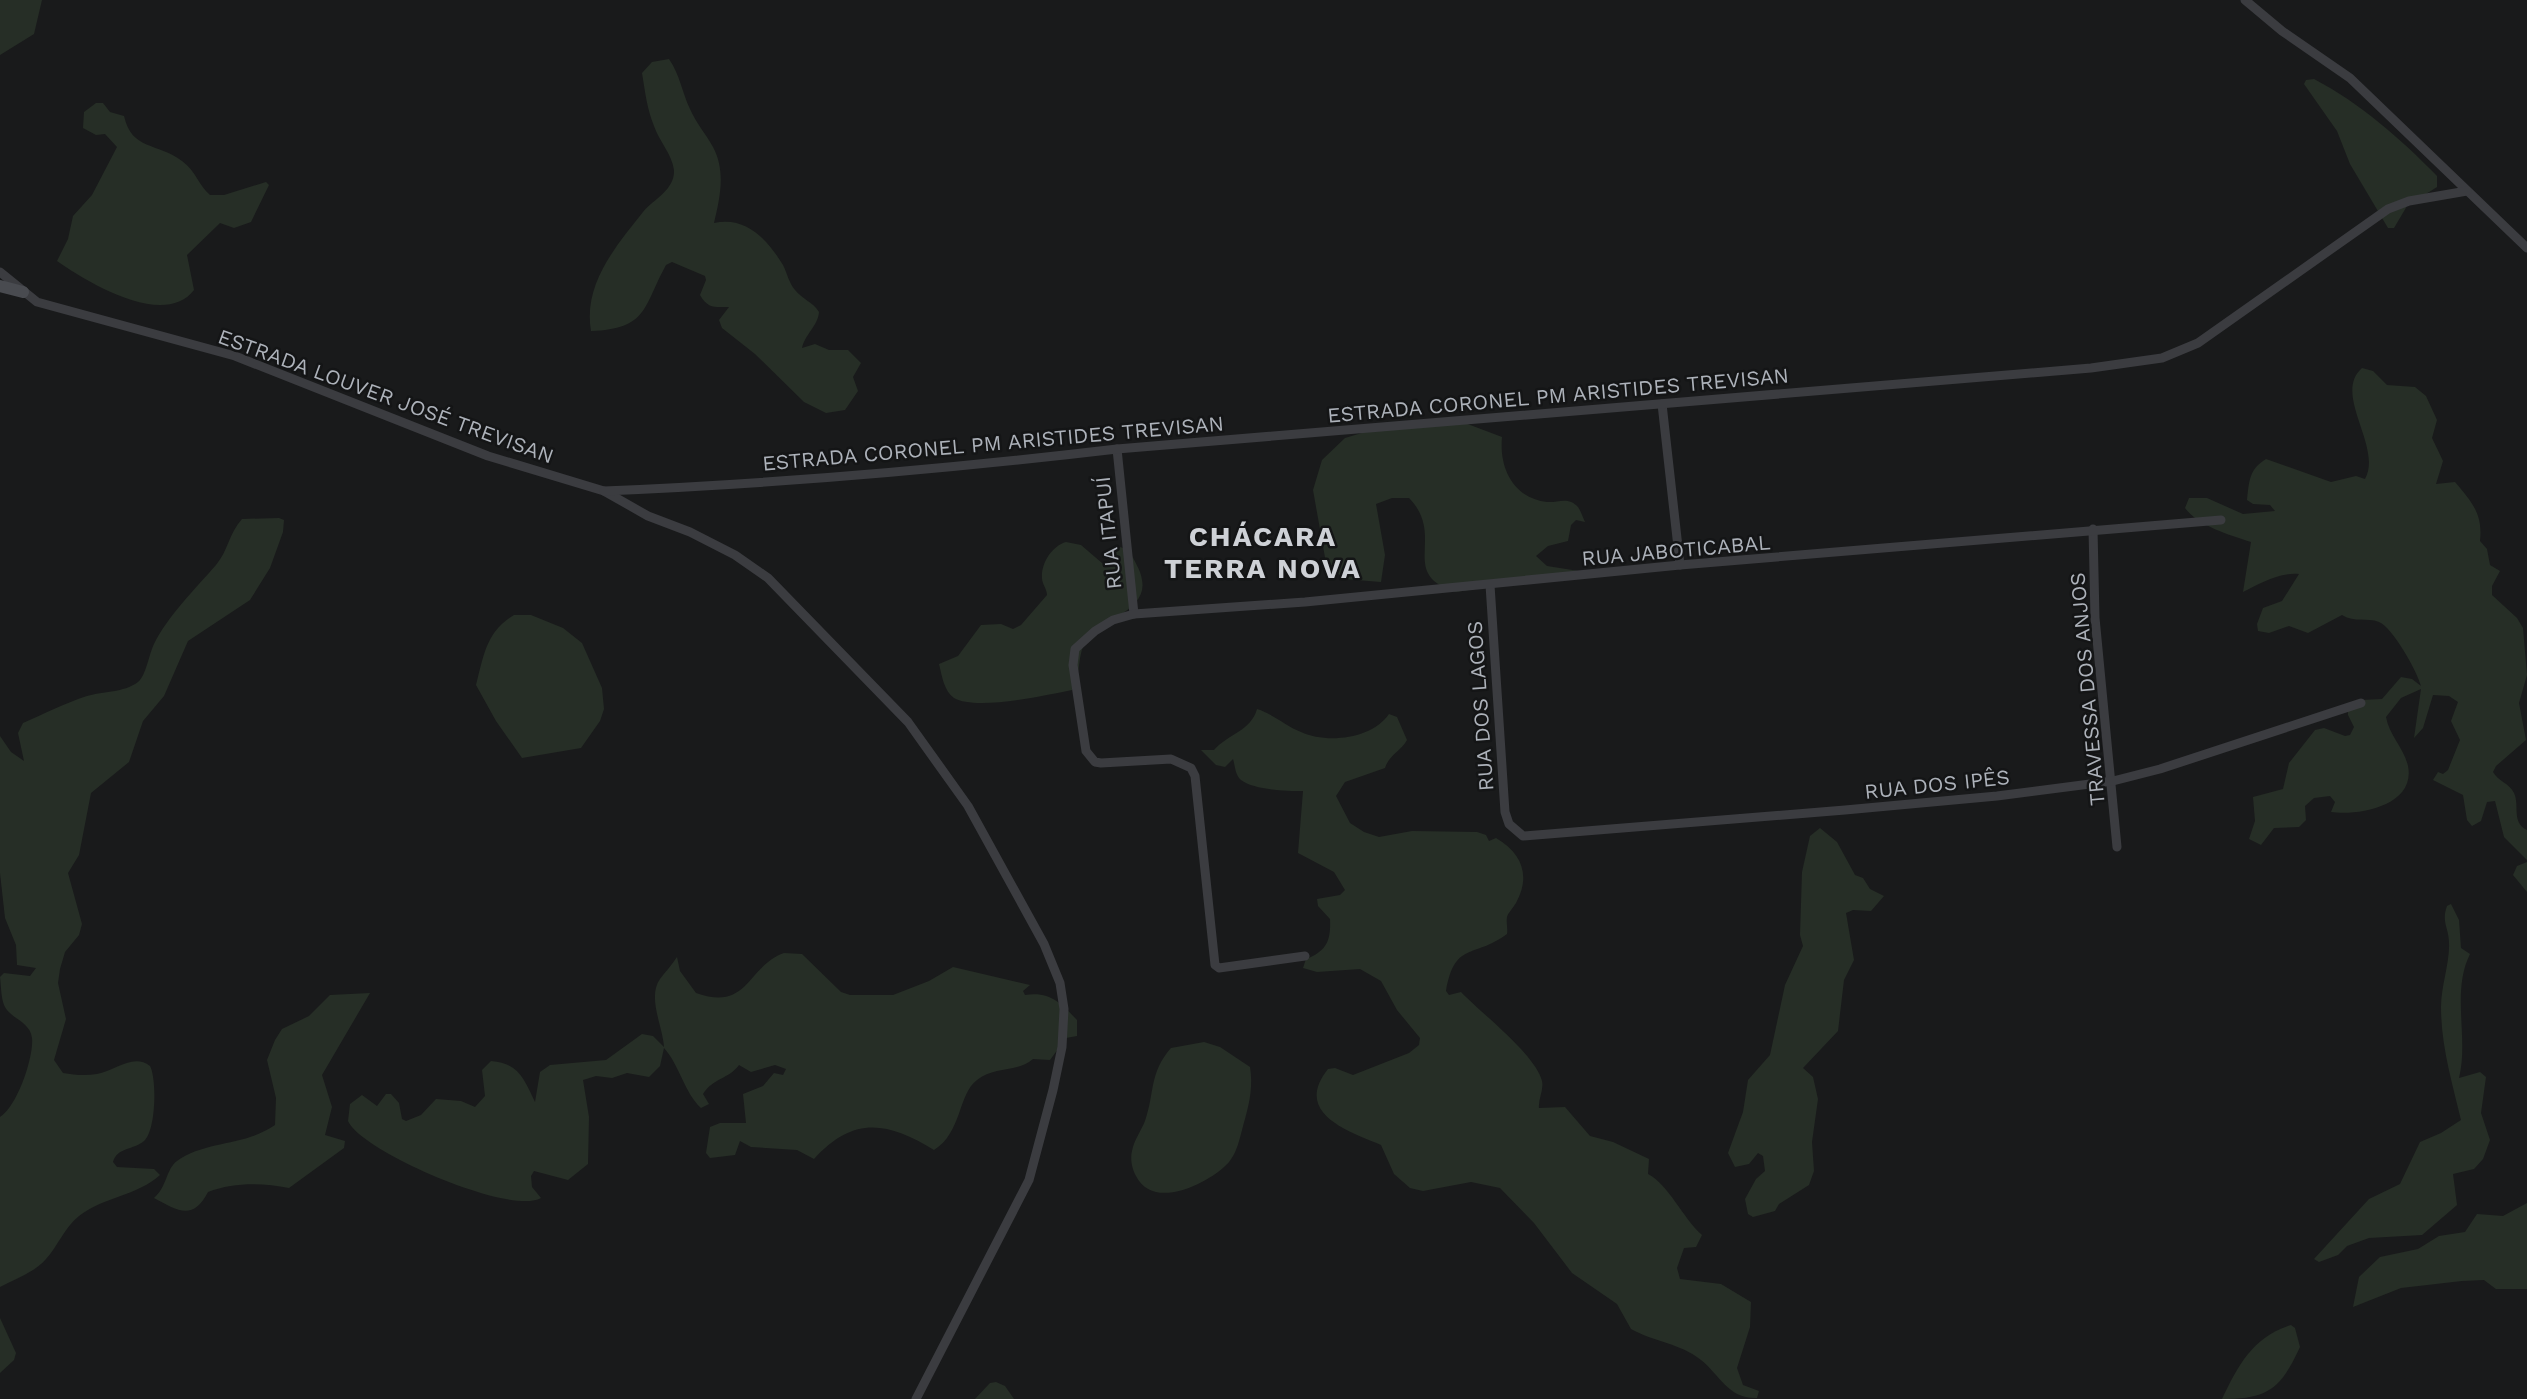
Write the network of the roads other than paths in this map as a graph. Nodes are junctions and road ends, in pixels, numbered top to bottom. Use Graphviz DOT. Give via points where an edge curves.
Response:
graph roads {
  1 [pos="2245,0"];
  2 [pos="2467,191"];
  3 [pos="2527,248"];
  4 [pos="0,272"];
  5 [pos="0,286"];
  6 [pos="23,292"];
  7 [pos="1662,404"];
  8 [pos="1117,449"];
  9 [pos="604,491"];
  10 [pos="2221,520"];
  11 [pos="2093,528"];
  12 [pos="1680,565"];
  13 [pos="1490,585"];
  14 [pos="1134,614"];
  15 [pos="2361,703"];
  16 [pos="2113,781"];
  17 [pos="1509,824"];
  18 [pos="2118,847"];
  19 [pos="1305,956"];
  20 [pos="916,1399"];
  1 -- 2 [label="street" via="2350,78"];
  2 -- 3 [label="street"];
  2 -- 7 [label="street, ESTRADA CORONEL PM ARISTIDES TREVISAN" via="2388,209 2198,343 2162,358"];
  4 -- 6 [label="street, ESTRADA LOUVER JOSÉ TREVISAN"];
  5 -- 6 [label="street"];
  6 -- 9 [label="street, ESTRADA LOUVER JOSÉ TREVISAN" via="37,302 235,356 488,456"];
  7 -- 8 [label="street, ESTRADA CORONEL PM ARISTIDES TREVISAN"];
  7 -- 12 [label="street"];
  8 -- 9 [label="street, ESTRADA CORONEL PM ARISTIDES TREVISAN" via="690,488"];
  8 -- 14 [label="street, RUA ITAPUÍ"];
  9 -- 20 [label="street, ESTRADA LOUVER JOSÉ TREVISAN" via="735,555 768,578 908,722 968,806 1044,944 1060,983 1062,1047 1030,1180"];
  10 -- 11 [label="street, RUA JABOTICABAL"];
  11 -- 12 [label="street, RUA JABOTICABAL"];
  11 -- 16 [label="street, TRAVESSA DOS ANJOS" via="2098,654"];
  12 -- 13 [label="street, RUA JABOTICABAL"];
  13 -- 14 [label="street, RUA JABOTICABAL"];
  13 -- 17 [label="street, RUA DOS LAGOS" via="1501,780"];
  14 -- 19 [label="street, RUA JABOTICABAL" via="1095,631 1075,649 1075,684 1086,751 1101,763 1171,759 1191,768 1213,961 1219,968"];
  15 -- 16 [label="street, RUA DOS IPÊS"];
  16 -- 17 [label="street, RUA DOS IPÊS" via="1984,797 1541,836 1523,836"];
  16 -- 18 [label="street, TRAVESSA DOS ANJOS"];
}
